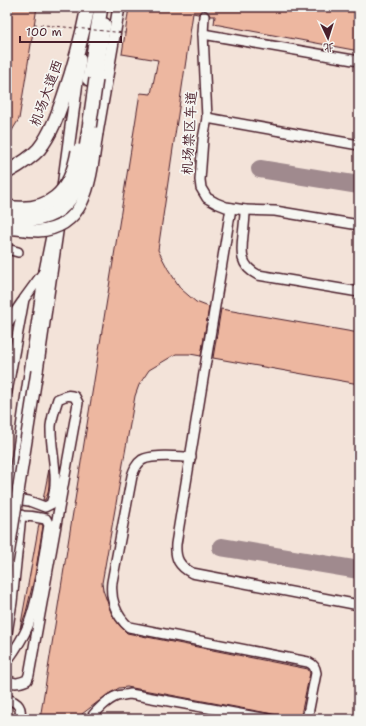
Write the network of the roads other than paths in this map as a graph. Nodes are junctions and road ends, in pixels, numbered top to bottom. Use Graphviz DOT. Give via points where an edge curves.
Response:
graph roads {
  1 [pos="83,7"];
  2 [pos="88,7"];
  3 [pos="101,7"];
  4 [pos="107,7"];
  5 [pos="119,7"];
  6 [pos="204,16"];
  7 [pos="84,28"];
  8 [pos="203,34"];
  9 [pos="359,61"];
  10 [pos="93,79"];
  11 [pos="207,118"];
  12 [pos="359,145"];
  13 [pos="7,172"];
  14 [pos="64,180"];
  15 [pos="7,207"];
  16 [pos="231,208"];
  17 [pos="245,210"];
  18 [pos="7,219"];
  19 [pos="359,225"];
  20 [pos="7,228"];
  21 [pos="7,249"];
  22 [pos="18,252"];
  23 [pos="44,271"];
  24 [pos="359,292"];
  25 [pos="24,299"];
  26 [pos="7,324"];
  27 [pos="7,392"];
  28 [pos="191,457"];
  29 [pos="10,498"];
  30 [pos="51,504"];
  31 [pos="21,515"];
  32 [pos="8,519"];
  33 [pos="49,525"];
  34 [pos="7,562"];
  35 [pos="359,605"];
  36 [pos="7,633"];
  37 [pos="7,661"];
  38 [pos="7,679"];
  39 [pos="7,699"];
  40 [pos="19,719"];
  41 [pos="90,719"];
  42 [pos="268,719"];
  43 [pos="306,719"];
  1 -- 7 [label="street"];
  2 -- 7 [label="highway, 机场大道西"];
  3 -- 10 [label="highway"];
  4 -- 10 [label="main road"];
  5 -- 20 [label="main road, bridge" via="85,197 72,216 52,229 29,231"];
  6 -- 8 [label="street, 机场禁区车道"];
  7 -- 13 [label="highway, 机场大道西" via="61,104 48,136 30,157"];
  7 -- 14 [label="main road"];
  8 -- 9 [label="street"];
  8 -- 11 [label="street, 机场禁区车道"];
  10 -- 15 [label="highway, bridge" via="73,174 68,183 49,203 26,209"];
  10 -- 18 [label="highway, bridge" via="82,177 77,190 56,212 43,218 26,221"];
  11 -- 12 [label="street"];
  11 -- 16 [label="street, 机场禁区车道" via="200,180 202,188 212,201"];
  14 -- 23 [label="street"];
  14 -- 34 [label="main road, bridge"];
  16 -- 17 [label="street, 机场禁区车道"];
  16 -- 28 [label="street"];
  17 -- 19 [label="street, 机场禁区车道" via="275,211"];
  17 -- 24 [label="street" via="241,253 249,270 258,276"];
  21 -- 22 [label="street"];
  23 -- 25 [label="street"];
  23 -- 29 [label="street"];
  25 -- 26 [label="street"];
  25 -- 27 [label="street"];
  28 -- 35 [label="street" via="175,552 178,562 184,569 192,573"];
  28 -- 43 [label="street" via="153,457 143,460 135,467 112,582 111,592 119,616 129,627 313,664 316,673"];
  29 -- 30 [label="street" via="45,507"];
  29 -- 32 [label="street"];
  30 -- 33 [label="street"];
  30 -- 38 [label="street" via="55,481 51,427 54,410 58,399 71,395 76,397 78,403 29,675 27,680 17,683"];
  31 -- 32 [label="street"];
  31 -- 33 [label="street" via="46,519"];
  31 -- 36 [label="street"];
  33 -- 37 [label="street" via="36,601 28,627"];
  39 -- 40 [label="street" via="19,704"];
  41 -- 42 [label="street" via="112,699 130,694"];
}
